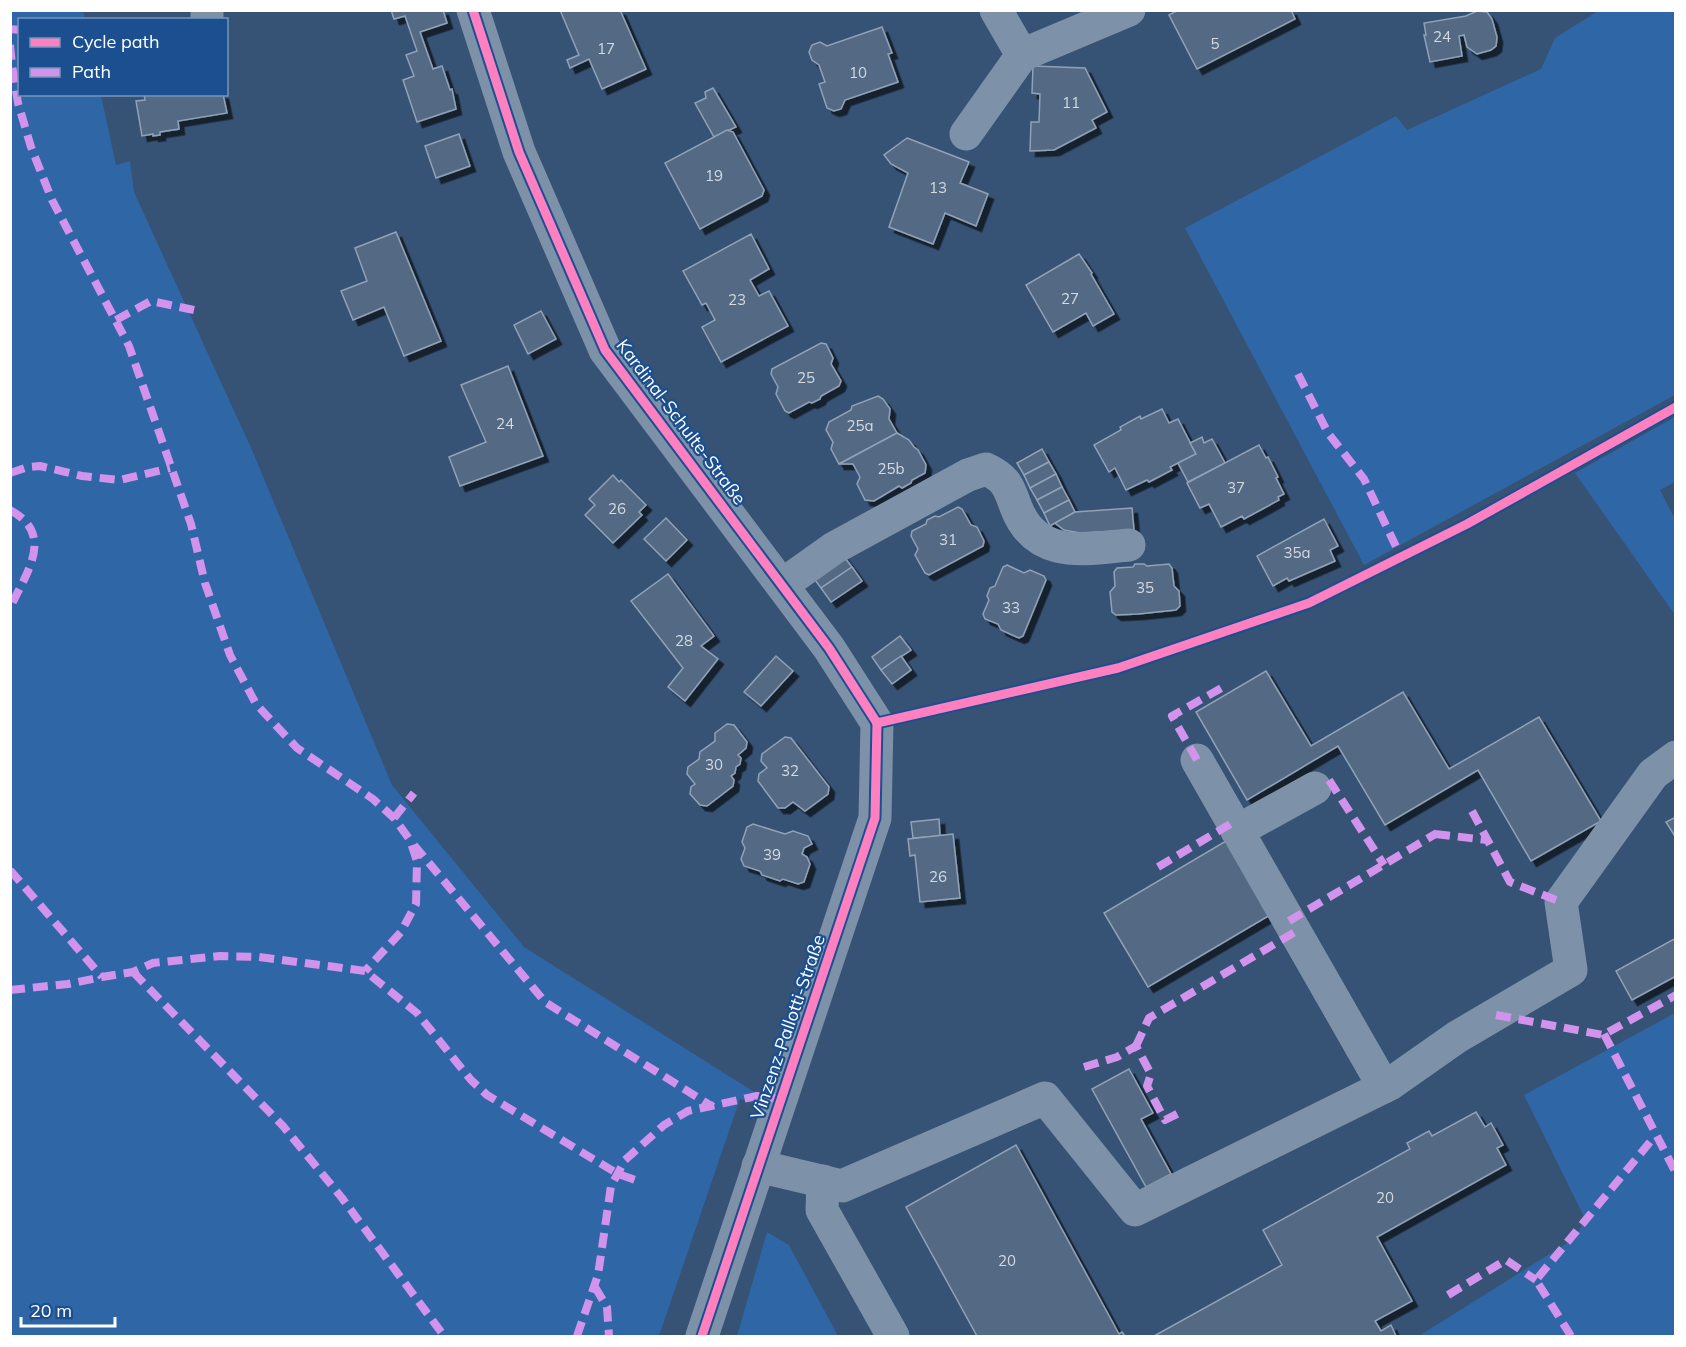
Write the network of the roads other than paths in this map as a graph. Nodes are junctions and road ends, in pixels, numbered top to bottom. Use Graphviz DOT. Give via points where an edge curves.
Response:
graph roads {
  1 [pos="473,10"];
  2 [pos="1129,10"];
  3 [pos="997,12"];
  4 [pos="1022,55"];
  5 [pos="966,134"];
  6 [pos="1129,545"];
  7 [pos="782,585"];
  8 [pos="877,723"];
  9 [pos="1676,757"];
  10 [pos="1197,760"];
  11 [pos="1315,788"];
  12 [pos="1237,831"];
  13 [pos="1384,1087"];
  14 [pos="758,1166"];
  15 [pos="823,1181"];
  16 [pos="702,1336"];
  17 [pos="893,1336"];
  1 -- 7 [label="street, Kardinal-Schulte-Straße" via="519,152 605,350"];
  2 -- 4 [label="street"];
  3 -- 4 [label="street"];
  4 -- 5 [label="street"];
  6 -- 7 [label="street" via="1080,549 1051,546 1032,532 999,475 986,469 834,548"];
  7 -- 8 [label="street, Kardinal-Schulte-Straße"];
  8 -- 14 [label="street, Vinzenz-Pallotti-Straße" via="875,818"];
  9 -- 13 [label="street" via="1653,774 1561,902 1571,970 1457,1037"];
  10 -- 12 [label="street"];
  11 -- 12 [label="street"];
  12 -- 13 [label="street"];
  13 -- 15 [label="street" via="1135,1210 1045,1098 843,1186"];
  14 -- 15 [label="street"];
  14 -- 16 [label="street, Vinzenz-Pallotti-Straße"];
  15 -- 17 [label="street" via="822,1210"];
}
